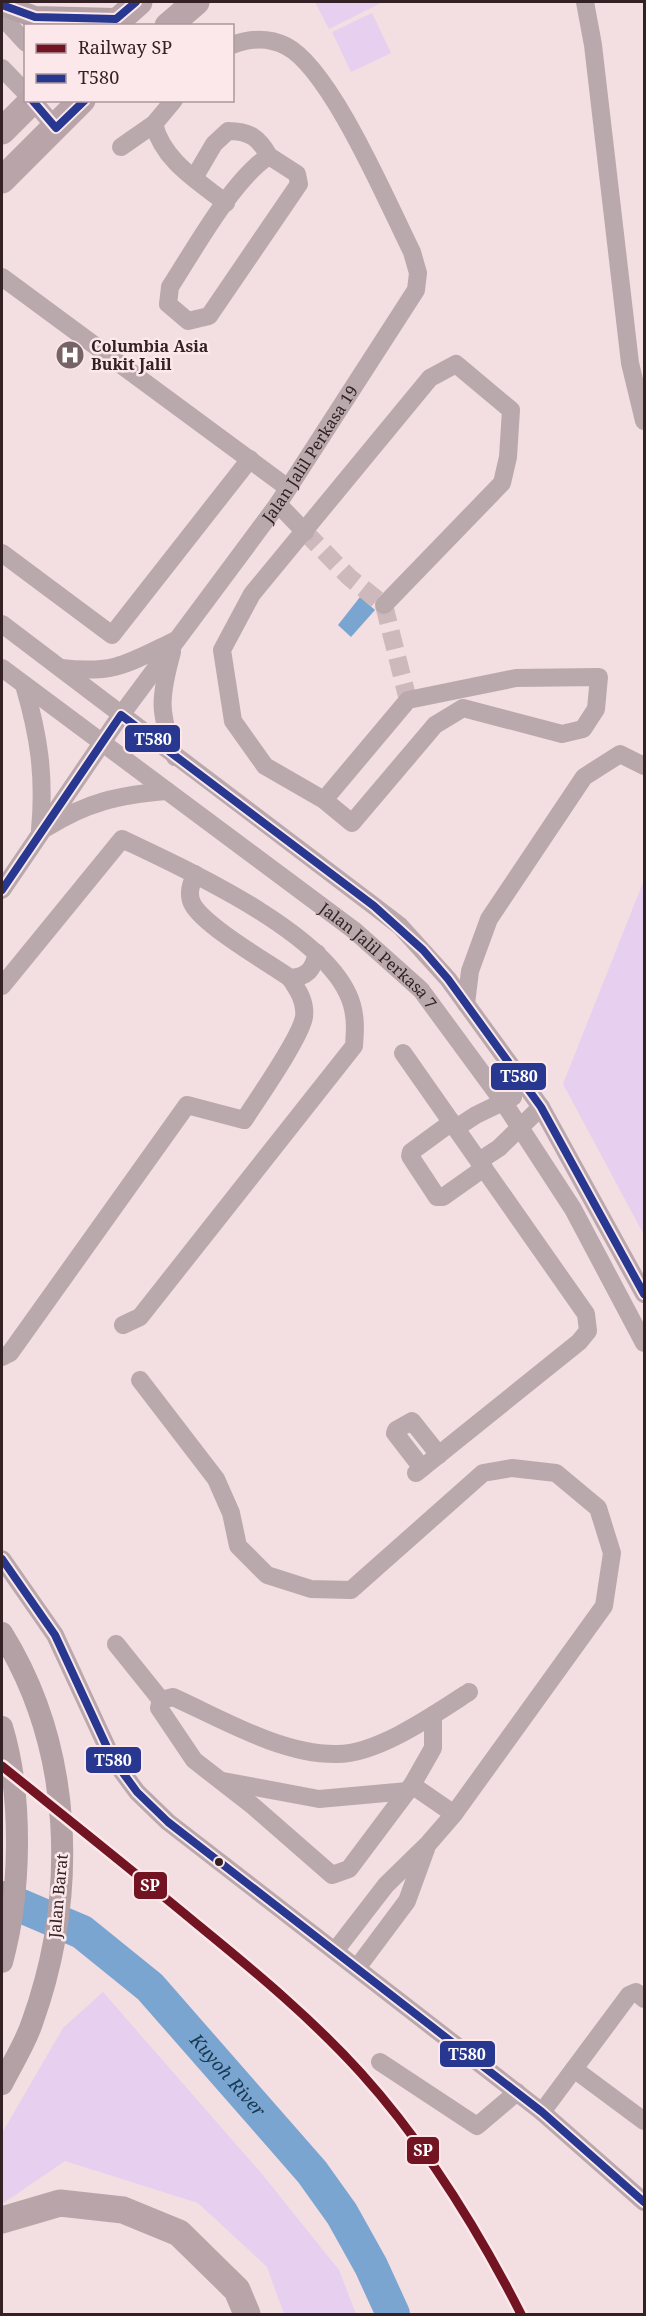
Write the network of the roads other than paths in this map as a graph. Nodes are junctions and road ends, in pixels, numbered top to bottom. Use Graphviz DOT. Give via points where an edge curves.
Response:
graph roads {
  1 [pos="138,2"];
  2 [pos="196,2"];
  3 [pos="204,2"];
  4 [pos="585,2"];
  5 [pos="2,5"];
  6 [pos="2,17"];
  7 [pos="112,23"];
  8 [pos="170,24"];
  9 [pos="177,24"];
  10 [pos="24,41"];
  11 [pos="234,44"];
  12 [pos="2,68"];
  13 [pos="24,91"];
  14 [pos="24,101"];
  15 [pos="31,102"];
  16 [pos="35,102"];
  17 [pos="82,102"];
  18 [pos="172,102"];
  19 [pos="2,122"];
  20 [pos="154,124"];
  21 [pos="56,128"];
  22 [pos="2,132"];
  23 [pos="121,147"];
  24 [pos="269,156"];
  25 [pos="194,178"];
  26 [pos="2,180"];
  27 [pos="2,187"];
  28 [pos="226,203"];
  29 [pos="2,277"];
  30 [pos="645,421"];
  31 [pos="249,459"];
  32 [pos="288,488"];
  33 [pos="278,504"];
  34 [pos="305,532"];
  35 [pos="2,553"];
  36 [pos="384,605"];
  37 [pos="2,624"];
  38 [pos="175,640"];
  39 [pos="2,668"];
  40 [pos="58,668"];
  41 [pos="24,685"];
  42 [pos="121,715"];
  43 [pos="102,742"];
  44 [pos="176,757"];
  45 [pos="645,764"];
  46 [pos="167,791"];
  47 [pos="324,800"];
  48 [pos="39,832"];
  49 [pos="195,874"];
  50 [pos="2,890"];
  51 [pos="317,953"];
  52 [pos="290,978"];
  53 [pos="2,986"];
  54 [pos="466,1004"];
  55 [pos="403,1053"];
  56 [pos="527,1088"];
  57 [pos="504,1103"];
  58 [pos="541,1107"];
  59 [pos="454,1125"];
  60 [pos="519,1125"];
  61 [pos="481,1165"];
  62 [pos="645,1294"];
  63 [pos="123,1325"];
  64 [pos="645,1343"];
  65 [pos="2,1357"];
  66 [pos="140,1380"];
  67 [pos="439,1455"];
  68 [pos="2,1559"];
  69 [pos="2,1633"];
  70 [pos="116,1644"];
  71 [pos="469,1692"];
  72 [pos="160,1700"];
  73 [pos="433,1715"];
  74 [pos="2,1728"];
  75 [pos="221,1780"];
  76 [pos="410,1788"];
  77 [pos="454,1814"];
  78 [pos="428,1844"];
  79 [pos="335,1951"];
  80 [pos="2,1962"];
  81 [pos="357,1968"];
  82 [pos="645,1998"];
  83 [pos="380,2062"];
  84 [pos="574,2068"];
  85 [pos="2,2084"];
  86 [pos="516,2092"];
  87 [pos="542,2112"];
  88 [pos="645,2121"];
  89 [pos="645,2202"];
  90 [pos="2,2220"];
  91 [pos="247,2314"];
  1 -- 7 [label="highway"];
  2 -- 8 [label="highway"];
  3 -- 9 [label="main road"];
  4 -- 30 [label="street" via="630,363"];
  5 -- 7 [label="main road" via="35,17"];
  6 -- 10 [label="street"];
  11 -- 32 [label="street, Jalan Jalil Perkasa 19" via="248,39 270,40 287,47 319,79 351,129 412,252 418,273 416,290 405,310"];
  12 -- 13 [label="street"];
  14 -- 19 [label="main road"];
  15 -- 22 [label="highway, bridge"];
  16 -- 21 [label="street"];
  17 -- 21 [label="main road"];
  17 -- 26 [label="highway, bridge"];
  18 -- 20 [label="street"];
  20 -- 23 [label="street"];
  20 -- 25 [label="street" via="158,140"];
  21 -- 27 [label="main road"];
  24 -- 25 [label="street" via="260,140 245,130 228,131 214,144"];
  24 -- 28 [label="street" via="258,163"];
  24 -- 28 [label="street" via="297,174 299,184 209,316 188,321 168,303 170,287"];
  25 -- 28 [label="street"];
  29 -- 31 [label="street"];
  31 -- 32 [label="street"];
  31 -- 35 [label="street" via="112,635"];
  32 -- 33 [label="street, Jalan Jalil Perkasa 19"];
  33 -- 34 [label="street"];
  33 -- 38 [label="street, Jalan Jalil Perkasa 19"];
  34 -- 36 [label="street" via="430,378 456,364 511,410 502,483"];
  34 -- 47 [label="street" via="252,594 222,650 233,721 265,766"];
  37 -- 40 [label="street, Jalan Jalil Perkasa 7"];
  38 -- 40 [label="street" via="105,670"];
  38 -- 42 [label="street, Jalan Jalil Perkasa 19"];
  38 -- 44 [label="street" via="163,686 161,713"];
  39 -- 41 [label="street, Jalan Jalil Perkasa 7"];
  40 -- 42 [label="street, Jalan Jalil Perkasa 7"];
  41 -- 43 [label="street, Jalan Jalil Perkasa 7"];
  41 -- 48 [label="street" via="38,731 44,789"];
  42 -- 43 [label="street, Jalan Jalil Perkasa 19"];
  42 -- 44 [label="street, Jalan Jalil Perkasa 7"];
  43 -- 46 [label="street, Jalan Jalil Perkasa 7"];
  43 -- 48 [label="street, Jalan Jalil Perkasa 19"];
  44 -- 54 [label="street, Jalan Jalil Perkasa 7" via="400,926"];
  45 -- 54 [label="street" via="620,754 584,777 489,919 470,971"];
  46 -- 48 [label="street" via="98,801"];
  46 -- 57 [label="street, Jalan Jalil Perkasa 7" via="355,930 421,990"];
  47 -- 47 [label="street" via="408,700 516,678 599,678 596,710 583,729 562,734 463,708 435,725 352,823"];
  48 -- 50 [label="street, Jalan Jalil Perkasa 19"];
  49 -- 51 [label="street" via="261,912"];
  49 -- 52 [label="street" via="190,888 193,904 209,921"];
  49 -- 53 [label="street" via="122,839"];
  51 -- 52 [label="street" via="309,973"];
  51 -- 63 [label="street" via="352,1003 356,1022 354,1046 140,1317"];
  52 -- 65 [label="street" via="302,996 304,1018 244,1120 187,1105 10,1353"];
  54 -- 56 [label="street, Jalan Jalil Perkasa 7"];
  55 -- 59 [label="street"];
  56 -- 57 [label="street"];
  56 -- 58 [label="street, Jalan Jalil Perkasa 7"];
  57 -- 59 [label="street"];
  57 -- 60 [label="street, Jalan Jalil Perkasa 7"];
  58 -- 60 [label="street"];
  58 -- 62 [label="street, Jalan Jalil Perkasa 7"];
  59 -- 61 [label="street"];
  59 -- 61 [label="street" via="410,1156 437,1197 443,1197"];
  60 -- 61 [label="street"];
  60 -- 64 [label="street, Jalan Jalil Perkasa 7" via="573,1209"];
  61 -- 67 [label="street" via="586,1314 588,1331"];
  66 -- 77 [label="street" via="216,1479 231,1513 238,1546 267,1575 311,1589 351,1590 483,1473 512,1468 556,1473 598,1508 612,1553 604,1606"];
  67 -- 67 [label="street" via="419,1471 396,1430 412,1421"];
  68 -- 79 [label="street" via="55,1635 112,1758 137,1792 168,1822"];
  69 -- 85 [label="main road, Jalan Barat" via="35,1697 54,1756 61,1807 63,1873 52,1959 32,2025"];
  70 -- 72 [label="street"];
  71 -- 73 [label="street"];
  72 -- 73 [label="street" via="173,1697 281,1745 338,1754 372,1747"];
  72 -- 75 [label="street" via="159,1708 194,1760"];
  73 -- 76 [label="street" via="434,1748"];
  74 -- 80 [label="main road" via="17,1839"];
  75 -- 76 [label="street" via="319,1799"];
  75 -- 76 [label="street" via="332,1875 350,1869"];
  76 -- 77 [label="street"];
  77 -- 78 [label="street"];
  78 -- 79 [label="street" via="386,1885"];
  78 -- 81 [label="street" via="407,1901"];
  79 -- 81 [label="street"];
  81 -- 86 [label="street"];
  82 -- 84 [label="street" via="636,1992 629,1995"];
  83 -- 86 [label="street" via="477,2126"];
  84 -- 87 [label="street"];
  84 -- 88 [label="street"];
  86 -- 87 [label="street"];
  87 -- 89 [label="street"];
  90 -- 91 [label="highway" via="60,2203 123,2210 179,2233 237,2290"];
}
